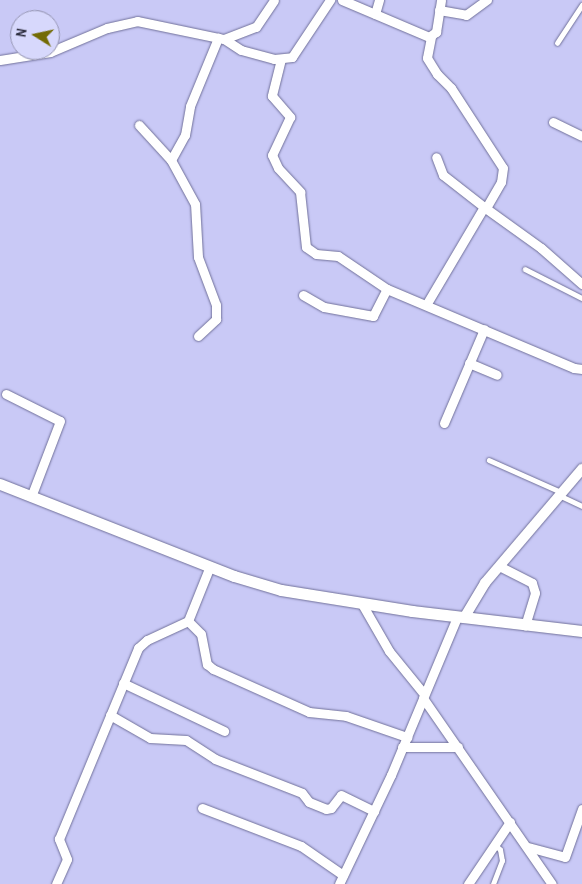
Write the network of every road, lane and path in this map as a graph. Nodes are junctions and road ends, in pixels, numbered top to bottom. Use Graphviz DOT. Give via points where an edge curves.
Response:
graph roads {
  1 [pos="274,0"];
  2 [pos="330,0"];
  3 [pos="342,0"];
  4 [pos="379,0"];
  5 [pos="441,0"];
  6 [pos="487,0"];
  7 [pos="582,5"];
  8 [pos="439,10"];
  9 [pos="375,14"];
  10 [pos="431,37"];
  11 [pos="221,38"];
  12 [pos="557,43"];
  13 [pos="281,59"];
  14 [pos="0,60"];
  15 [pos="553,122"];
  16 [pos="139,125"];
  17 [pos="582,136"];
  18 [pos="436,157"];
  19 [pos="171,160"];
  20 [pos="485,208"];
  21 [pos="525,269"];
  22 [pos="582,284"];
  23 [pos="387,289"];
  24 [pos="303,295"];
  25 [pos="582,298"];
  26 [pos="426,305"];
  27 [pos="484,329"];
  28 [pos="198,336"];
  29 [pos="469,363"];
  30 [pos="582,369"];
  31 [pos="497,376"];
  32 [pos="6,394"];
  33 [pos="444,423"];
  34 [pos="489,460"];
  35 [pos="582,468"];
  36 [pos="0,484"];
  37 [pos="560,494"];
  38 [pos="31,496"];
  39 [pos="582,506"];
  40 [pos="210,566"];
  41 [pos="499,566"];
  42 [pos="362,604"];
  43 [pos="460,618"];
  44 [pos="188,621"];
  45 [pos="524,625"];
  46 [pos="582,631"];
  47 [pos="123,683"];
  48 [pos="424,696"];
  49 [pos="110,715"];
  50 [pos="224,731"];
  51 [pos="406,737"];
  52 [pos="402,747"];
  53 [pos="458,747"];
  54 [pos="202,808"];
  55 [pos="582,809"];
  56 [pos="374,811"];
  57 [pos="510,822"];
  58 [pos="494,845"];
  59 [pos="527,847"];
  60 [pos="341,880"];
  61 [pos="56,884"];
  62 [pos="468,884"];
  63 [pos="492,884"];
  64 [pos="552,884"];
  1 -- 11 [label="street" via="270,11 256,27"];
  2 -- 13 [label="street" via="299,50 292,57"];
  3 -- 9 [label="street"];
  4 -- 9 [label="street"];
  5 -- 8 [label="street"];
  6 -- 8 [label="street" via="466,15"];
  7 -- 12 [label="lane"];
  8 -- 10 [label="street" via="436,32"];
  9 -- 10 [label="street"];
  10 -- 20 [label="street" via="427,58 437,74 452,88 503,168 501,182"];
  11 -- 13 [label="street" via="235,48"];
  11 -- 14 [label="street" via="137,21 108,28 50,52"];
  11 -- 19 [label="street" via="190,106 185,135"];
  13 -- 23 [label="street" via="272,96 290,117 275,142 272,155 278,168 300,192 306,247 316,254 338,256"];
  15 -- 17 [label="street"];
  16 -- 19 [label="street"];
  18 -- 20 [label="street" via="443,176 480,200"];
  19 -- 28 [label="street" via="195,204 198,257 216,305 216,319"];
  20 -- 22 [label="street" via="541,248"];
  20 -- 26 [label="street"];
  21 -- 25 [label="lane"];
  23 -- 24 [label="street" via="373,316 324,307"];
  23 -- 26 [label="street"];
  26 -- 27 [label="street"];
  27 -- 29 [label="street"];
  27 -- 30 [label="street"];
  29 -- 31 [label="street"];
  29 -- 33 [label="street"];
  32 -- 38 [label="street" via="60,421"];
  34 -- 37 [label="lane"];
  35 -- 37 [label="street"];
  36 -- 38 [label="main road"];
  37 -- 39 [label="lane"];
  37 -- 41 [label="street"];
  38 -- 40 [label="main road"];
  40 -- 42 [label="main road" via="281,590"];
  40 -- 44 [label="street"];
  41 -- 43 [label="street"];
  41 -- 45 [label="street" via="532,582 535,593"];
  42 -- 43 [label="main road"];
  42 -- 48 [label="street" via="389,651"];
  43 -- 45 [label="main road"];
  43 -- 48 [label="street"];
  44 -- 47 [label="street" via="142,643"];
  44 -- 51 [label="street" via="201,634 206,662 213,669 309,712 346,716"];
  45 -- 46 [label="main road"];
  47 -- 49 [label="street"];
  47 -- 50 [label="street"];
  48 -- 51 [label="street"];
  48 -- 53 [label="street"];
  49 -- 56 [label="street" via="150,738 186,740 215,759 302,793 310,802 326,809 331,808 339,795"];
  49 -- 61 [label="street" via="59,839 66,859"];
  51 -- 52 [label="street"];
  52 -- 53 [label="street"];
  52 -- 56 [label="street"];
  53 -- 57 [label="street"];
  54 -- 60 [label="street" via="301,846"];
  55 -- 59 [label="street" via="565,857"];
  56 -- 60 [label="street"];
  57 -- 58 [label="street"];
  57 -- 59 [label="street"];
  58 -- 62 [label="street"];
  58 -- 63 [label="lane" via="500,850 502,860"];
  59 -- 64 [label="street"];
}
